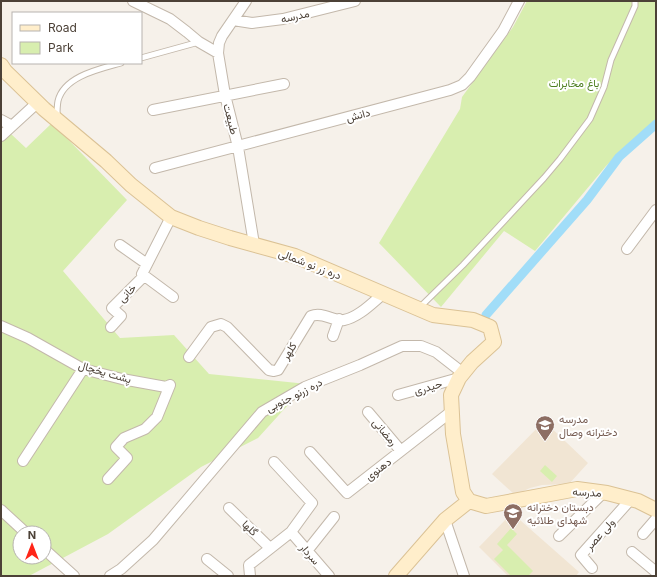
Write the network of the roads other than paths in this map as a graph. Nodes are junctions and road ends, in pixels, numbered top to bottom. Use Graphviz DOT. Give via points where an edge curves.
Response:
graph roads {
  1 [pos="133,1"];
  2 [pos="246,1"];
  3 [pos="355,1"];
  4 [pos="519,1"];
  5 [pos="635,1"];
  6 [pos="233,20"];
  7 [pos="199,42"];
  8 [pos="218,53"];
  9 [pos="142,58"];
  10 [pos="117,64"];
  11 [pos="1,66"];
  12 [pos="284,84"];
  13 [pos="225,95"];
  14 [pos="37,103"];
  15 [pos="153,110"];
  16 [pos="1,120"];
  17 [pos="57,120"];
  18 [pos="12,126"];
  19 [pos="1,136"];
  20 [pos="238,147"];
  21 [pos="155,168"];
  22 [pos="656,210"];
  23 [pos="171,217"];
  24 [pos="254,244"];
  25 [pos="120,246"];
  26 [pos="627,249"];
  27 [pos="147,264"];
  28 [pos="144,276"];
  29 [pos="383,294"];
  30 [pos="173,298"];
  31 [pos="418,309"];
  32 [pos="339,320"];
  33 [pos="1,326"];
  34 [pos="111,327"];
  35 [pos="333,336"];
  36 [pos="189,357"];
  37 [pos="83,368"];
  38 [pos="461,375"];
  39 [pos="398,395"];
  40 [pos="452,411"];
  41 [pos="368,412"];
  42 [pos="401,451"];
  43 [pos="310,452"];
  44 [pos="23,461"];
  45 [pos="274,462"];
  46 [pos="108,479"];
  47 [pos="604,492"];
  48 [pos="466,496"];
  49 [pos="631,500"];
  50 [pos="229,508"];
  51 [pos="1,510"];
  52 [pos="656,510"];
  53 [pos="334,517"];
  54 [pos="656,519"];
  55 [pos="445,520"];
  56 [pos="17,525"];
  57 [pos="291,532"];
  58 [pos="644,534"];
  59 [pos="559,536"];
  60 [pos="270,548"];
  61 [pos="307,551"];
  62 [pos="632,552"];
  63 [pos="52,556"];
  64 [pos="207,559"];
  65 [pos="592,568"];
  66 [pos="656,572"];
  67 [pos="74,576"];
  68 [pos="110,576"];
  69 [pos="228,576"];
  70 [pos="250,576"];
  71 [pos="329,576"];
  72 [pos="396,576"];
  73 [pos="464,576"];
  1 -- 7 [label="street" via="170,19"];
  2 -- 6 [label="street, طبیعت"];
  3 -- 6 [label="street, مدرسه" via="283,19 252,23"];
  4 -- 20 [label="street, دانش" via="503,31 462,85"];
  5 -- 31 [label="lane" via="590,119 544,178"];
  6 -- 8 [label="street, طبیعت" via="222,36"];
  7 -- 8 [label="street"];
  7 -- 9 [label="lane"];
  8 -- 13 [label="street, طبیعت"];
  10 -- 17 [label="lane" via="95,70 67,84 58,101"];
  11 -- 14 [label="street, دره زر نو شمالی"];
  12 -- 13 [label="street"];
  13 -- 15 [label="street"];
  13 -- 20 [label="street, طبیعت"];
  14 -- 17 [label="street, دره زر نو شمالی"];
  14 -- 18 [label="street"];
  16 -- 18 [label="street"];
  17 -- 23 [label="street, دره زر نو شمالی"];
  18 -- 19 [label="street"];
  20 -- 21 [label="street, دانش"];
  20 -- 24 [label="street, طبیعت"];
  22 -- 26 [label="street"];
  23 -- 24 [label="street, دره زر نو شمالی"];
  23 -- 27 [label="street, خانی"];
  24 -- 29 [label="street, دره زر نو شمالی" via="295,256"];
  25 -- 27 [label="street"];
  27 -- 28 [label="street, خانی" via="142,274"];
  28 -- 30 [label="street, خانی"];
  28 -- 34 [label="street, خانی" via="112,308 121,316"];
  29 -- 31 [label="street, دره زر نو شمالی"];
  29 -- 32 [label="street" via="354,316"];
  31 -- 38 [label="street, دره زر نو شمالی" via="433,315 473,320 490,327 494,342"];
  32 -- 35 [label="street"];
  32 -- 36 [label="street, کلهر" via="315,314 311,316 278,370 274,371 269,370 221,324 211,327"];
  33 -- 37 [label="street, پشت یخچال"];
  37 -- 44 [label="street"];
  37 -- 46 [label="street, پشت یخچال" via="122,379 166,387 170,385 157,417 145,429 124,438 116,447 127,458"];
  38 -- 39 [label="street, حیدری"];
  38 -- 40 [label="street, دره زر نو شمالی" via="451,395"];
  38 -- 68 [label="street, دره زرنو جنوبی" via="436,352 420,346 402,346 292,394 262,412 152,540 121,570"];
  40 -- 42 [label="street, دهنوی"];
  40 -- 48 [label="street, دره زر نو شمالی" via="453,434"];
  41 -- 42 [label="street, رمضانی"];
  42 -- 43 [label="street, دهنوی" via="347,493"];
  45 -- 57 [label="street" via="312,503"];
  47 -- 48 [label="street, مدرسه" via="577,489 486,506"];
  47 -- 49 [label="street, مدرسه"];
  47 -- 59 [label="street"];
  48 -- 55 [label="street"];
  49 -- 52 [label="street, مدرسه"];
  49 -- 65 [label="street, ولی عصر" via="581,555"];
  50 -- 60 [label="street, گلها"];
  51 -- 56 [label="street"];
  53 -- 61 [label="street"];
  54 -- 58 [label="street"];
  55 -- 72 [label="street"];
  55 -- 73 [label="street"];
  57 -- 60 [label="street"];
  57 -- 61 [label="street, سردار"];
  60 -- 70 [label="street" via="249,566"];
  61 -- 71 [label="street, سردار"];
  62 -- 66 [label="street"];
  63 -- 67 [label="street"];
  64 -- 69 [label="street"];
}
